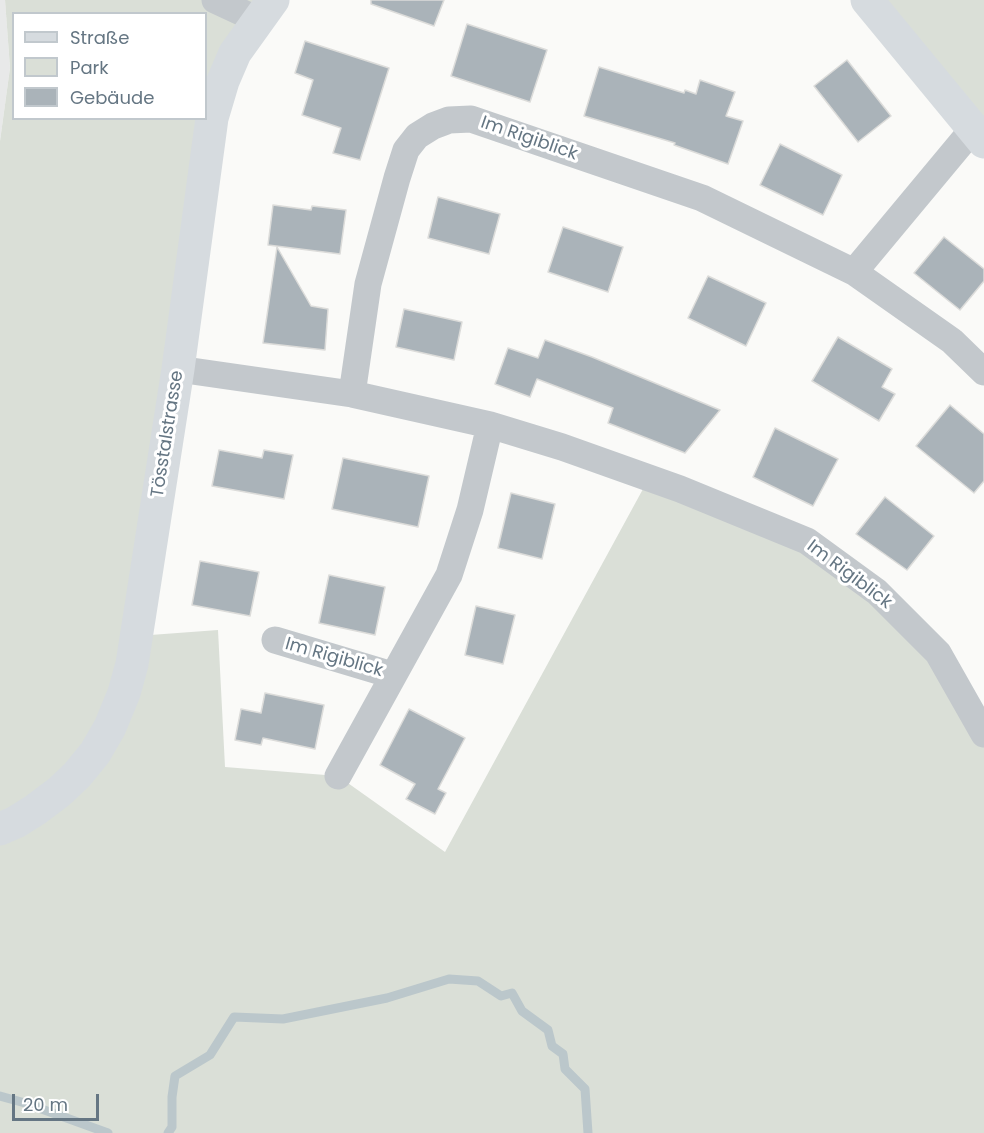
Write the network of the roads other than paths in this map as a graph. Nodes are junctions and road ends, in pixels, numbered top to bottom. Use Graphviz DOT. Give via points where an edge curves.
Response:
graph roads {
  1 [pos="215,0"];
  2 [pos="867,0"];
  3 [pos="266,10"];
  4 [pos="978,136"];
  5 [pos="854,272"];
  6 [pos="178,369"];
  7 [pos="984,372"];
  8 [pos="352,394"];
  9 [pos="490,425"];
  10 [pos="274,640"];
  11 [pos="393,675"];
  12 [pos="984,734"];
  13 [pos="338,776"];
  14 [pos="0,829"];
  1 -- 3 [label="street"];
  2 -- 4 [label="main road"];
  3 -- 6 [label="main road, Tösstalstrasse" via="235,53 212,118"];
  4 -- 5 [label="street"];
  5 -- 7 [label="street, Im Rigiblick" via="952,341"];
  5 -- 8 [label="street, Im Rigiblick" via="702,198 471,119 449,120 417,136 406,150 368,284"];
  6 -- 8 [label="street, Im Rigiblick"];
  6 -- 14 [label="main road, Tösstalstrasse" via="132,664 117,712 95,753 77,775 35,810"];
  8 -- 9 [label="street, Im Rigiblick"];
  9 -- 11 [label="street, Im Rigiblick" via="470,510 448,575"];
  9 -- 12 [label="street, Im Rigiblick" via="680,489 807,541 878,592 938,653"];
  10 -- 11 [label="street, Im Rigiblick"];
  11 -- 13 [label="street, Im Rigiblick"];
}
